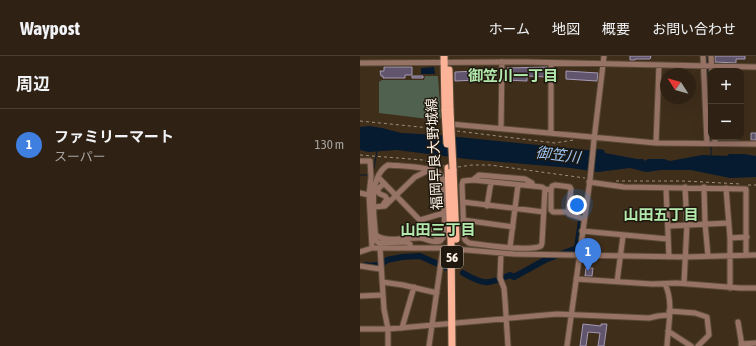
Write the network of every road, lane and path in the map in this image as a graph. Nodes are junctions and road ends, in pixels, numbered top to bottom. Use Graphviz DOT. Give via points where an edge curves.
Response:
graph roads {
  1 [pos="381,56"];
  2 [pos="526,56"];
  3 [pos="604,56"];
  4 [pos="703,56"];
  5 [pos="711,56"];
  6 [pos="447,59"];
  7 [pos="381,62"];
  8 [pos="502,62"];
  9 [pos="526,62"];
  10 [pos="360,63"];
  11 [pos="552,63"];
  12 [pos="604,64"];
  13 [pos="659,65"];
  14 [pos="703,66"];
  15 [pos="756,67"];
  16 [pos="712,68"];
  17 [pos="448,110"];
  18 [pos="360,121"];
  19 [pos="450,124"];
  20 [pos="501,128"];
  21 [pos="442,129"];
  22 [pos="457,131"];
  23 [pos="550,133"];
  24 [pos="594,139"];
  25 [pos="575,140"];
  26 [pos="715,140"];
  27 [pos="656,143"];
  28 [pos="707,143"];
  29 [pos="715,144"];
  30 [pos="756,144"];
  31 [pos="360,155"];
  32 [pos="360,161"];
  33 [pos="450,167"];
  34 [pos="430,170"];
  35 [pos="378,177"];
  36 [pos="473,180"];
  37 [pos="588,180"];
  38 [pos="491,182"];
  39 [pos="612,182"];
  40 [pos="384,183"];
  41 [pos="518,185"];
  42 [pos="756,185"];
  43 [pos="533,186"];
  44 [pos="685,187"];
  45 [pos="704,187"];
  46 [pos="666,188"];
  47 [pos="726,188"];
  48 [pos="548,190"];
  49 [pos="360,193"];
  50 [pos="369,195"];
  51 [pos="396,196"];
  52 [pos="463,202"];
  53 [pos="381,206"];
  54 [pos="487,206"];
  55 [pos="374,207"];
  56 [pos="515,209"];
  57 [pos="544,212"];
  58 [pos="568,212"];
  59 [pos="444,213"];
  60 [pos="584,219"];
  61 [pos="420,220"];
  62 [pos="463,220"];
  63 [pos="729,223"];
  64 [pos="687,224"];
  65 [pos="705,224"];
  66 [pos="668,226"];
  67 [pos="513,227"];
  68 [pos="582,231"];
  69 [pos="376,236"];
  70 [pos="623,236"];
  71 [pos="747,237"];
  72 [pos="730,238"];
  73 [pos="668,239"];
  74 [pos="440,241"];
  75 [pos="510,247"];
  76 [pos="372,248"];
  77 [pos="380,248"];
  78 [pos="411,248"];
  79 [pos="443,248"];
  80 [pos="454,248"];
  81 [pos="360,252"];
  82 [pos="501,253"];
  83 [pos="579,255"];
  84 [pos="746,255"];
  85 [pos="756,255"];
  86 [pos="620,256"];
  87 [pos="708,256"];
  88 [pos="729,256"];
  89 [pos="669,257"];
  90 [pos="685,257"];
  91 [pos="360,266"];
  92 [pos="380,269"];
  93 [pos="576,279"];
  94 [pos="382,282"];
  95 [pos="617,282"];
  96 [pos="684,283"];
  97 [pos="665,284"];
  98 [pos="414,288"];
  99 [pos="730,288"];
  100 [pos="756,288"];
  101 [pos="437,293"];
  102 [pos="384,295"];
  103 [pos="360,296"];
  104 [pos="669,313"];
  105 [pos="572,315"];
  106 [pos="507,319"];
  107 [pos="738,322"];
  108 [pos="455,323"];
  109 [pos="433,325"];
  110 [pos="402,328"];
  111 [pos="360,329"];
  112 [pos="388,329"];
  113 [pos="668,332"];
  114 [pos="756,343"];
  115 [pos="742,345"];
  116 [pos="388,346"];
  117 [pos="430,346"];
  118 [pos="452,346"];
  119 [pos="457,346"];
  120 [pos="508,346"];
  121 [pos="567,346"];
  122 [pos="668,346"];
  123 [pos="691,346"];
  124 [pos="698,346"];
  1 -- 7 [label="street"];
  2 -- 9 [label="street"];
  3 -- 12 [label="street"];
  4 -- 14 [label="street"];
  5 -- 16 [label="street"];
  6 -- 7 [label="street"];
  6 -- 8 [label="street"];
  6 -- 17 [label="main road, 福岡早良大野城線 / 56"];
  7 -- 10 [label="street"];
  8 -- 9 [label="street"];
  8 -- 20 [label="street"];
  9 -- 11 [label="street"];
  11 -- 12 [label="street"];
  11 -- 23 [label="street"];
  12 -- 13 [label="street"];
  12 -- 24 [label="street"];
  13 -- 14 [label="street"];
  13 -- 27 [label="street"];
  14 -- 16 [label="street"];
  14 -- 28 [label="street"];
  15 -- 16 [label="street"];
  17 -- 19 [label="main road, 福岡早良大野城線 / 56, bridge"];
  17 -- 33 [label="main road, 福岡早良大野城線 / 56, bridge"];
  18 -- 21 [label="path"];
  19 -- 20 [label="street"];
  19 -- 33 [label="main road, 福岡早良大野城線 / 56, bridge"];
  20 -- 23 [label="street"];
  22 -- 25 [label="path" via="555,143"];
  23 -- 24 [label="street"];
  24 -- 27 [label="street"];
  24 -- 37 [label="street, bridge"];
  26 -- 29 [label="street"];
  27 -- 28 [label="street"];
  28 -- 29 [label="street"];
  29 -- 30 [label="street"];
  31 -- 33 [label="path" via="423,160"];
  32 -- 50 [label="street" via="370,161"];
  33 -- 37 [label="path" via="490,165"];
  33 -- 80 [label="main road, 福岡早良大野城線 / 56"];
  34 -- 35 [label="street" via="388,165"];
  34 -- 51 [label="street" via="415,177"];
  34 -- 59 [label="street" via="438,172 443,180"];
  35 -- 40 [label="street"];
  35 -- 55 [label="street" via="375,183"];
  36 -- 38 [label="street"];
  36 -- 43 [label="street" via="480,175 512,178 529,181"];
  36 -- 52 [label="street" via="464,181 462,185"];
  37 -- 46 [label="street" via="624,187"];
  37 -- 60 [label="street"];
  38 -- 41 [label="street"];
  38 -- 54 [label="street"];
  39 -- 42 [label="path" via="677,181"];
  40 -- 51 [label="street"];
  40 -- 53 [label="street" via="378,189 378,192 387,199"];
  41 -- 43 [label="street"];
  41 -- 56 [label="street"];
  43 -- 48 [label="street"];
  44 -- 45 [label="street"];
  44 -- 46 [label="street"];
  44 -- 64 [label="street"];
  45 -- 47 [label="street"];
  45 -- 65 [label="street"];
  46 -- 66 [label="street"];
  47 -- 63 [label="street"];
  47 -- 71 [label="street" via="746,189"];
  48 -- 57 [label="street"];
  48 -- 58 [label="street" via="551,210"];
  48 -- 58 [label="street" via="555,185 570,187"];
  49 -- 50 [label="street"];
  50 -- 76 [label="street"];
  51 -- 53 [label="street" via="385,206"];
  51 -- 61 [label="street"];
  52 -- 54 [label="street"];
  52 -- 62 [label="street"];
  53 -- 55 [label="street"];
  54 -- 56 [label="street"];
  55 -- 69 [label="street"];
  56 -- 57 [label="street"];
  56 -- 67 [label="street"];
  57 -- 75 [label="street" via="541,246"];
  58 -- 60 [label="street"];
  59 -- 61 [label="street"];
  59 -- 74 [label="street" via="445,233"];
  60 -- 68 [label="street"];
  61 -- 74 [label="street"];
  62 -- 67 [label="street"];
  62 -- 75 [label="street" via="465,240 470,243"];
  63 -- 65 [label="street"];
  63 -- 72 [label="street"];
  64 -- 65 [label="street"];
  64 -- 66 [label="street"];
  64 -- 90 [label="street"];
  65 -- 87 [label="street"];
  66 -- 73 [label="street"];
  67 -- 75 [label="street"];
  68 -- 70 [label="street"];
  68 -- 83 [label="street"];
  69 -- 74 [label="street"];
  69 -- 78 [label="street" via="379,243 407,242"];
  70 -- 73 [label="street"];
  70 -- 86 [label="street"];
  71 -- 72 [label="street"];
  71 -- 84 [label="street"];
  72 -- 88 [label="street"];
  73 -- 89 [label="street"];
  76 -- 77 [label="street"];
  76 -- 81 [label="street"];
  77 -- 78 [label="street"];
  77 -- 92 [label="street"];
  78 -- 79 [label="street"];
  79 -- 80 [label="street"];
  79 -- 101 [label="street"];
  80 -- 82 [label="street"];
  80 -- 108 [label="main road, 福岡早良大野城線 / 56"];
  82 -- 83 [label="street"];
  82 -- 106 [label="street" via="500,278 504,288"];
  83 -- 86 [label="street"];
  83 -- 93 [label="street"];
  84 -- 85 [label="street"];
  84 -- 88 [label="street"];
  86 -- 89 [label="street"];
  86 -- 95 [label="street"];
  87 -- 88 [label="street"];
  87 -- 90 [label="street"];
  88 -- 99 [label="street"];
  89 -- 90 [label="street"];
  90 -- 96 [label="street"];
  91 -- 92 [label="street"];
  92 -- 94 [label="street"];
  93 -- 95 [label="street"];
  93 -- 105 [label="street"];
  94 -- 98 [label="street"];
  94 -- 102 [label="street"];
  95 -- 97 [label="street"];
  96 -- 97 [label="street"];
  96 -- 99 [label="street"];
  97 -- 104 [label="street" via="670,297"];
  98 -- 101 [label="street"];
  98 -- 110 [label="street"];
  99 -- 100 [label="street"];
  101 -- 109 [label="street"];
  102 -- 103 [label="street"];
  102 -- 112 [label="street"];
  104 -- 105 [label="street" via="649,318"];
  104 -- 113 [label="street"];
  104 -- 124 [label="street" via="695,313 707,317 709,335"];
  105 -- 106 [label="street"];
  105 -- 121 [label="street"];
  106 -- 108 [label="street"];
  106 -- 120 [label="street"];
  107 -- 115 [label="street"];
  108 -- 109 [label="street"];
  108 -- 118 [label="main road, 福岡早良大野城線 / 56"];
  108 -- 119 [label="main road, 福岡早良大野城線 / 56"];
  109 -- 110 [label="street"];
  109 -- 117 [label="street"];
  110 -- 112 [label="street"];
  111 -- 112 [label="street"];
  112 -- 116 [label="street"];
  113 -- 122 [label="street"];
  113 -- 123 [label="street"];
  114 -- 115 [label="street"];
}
